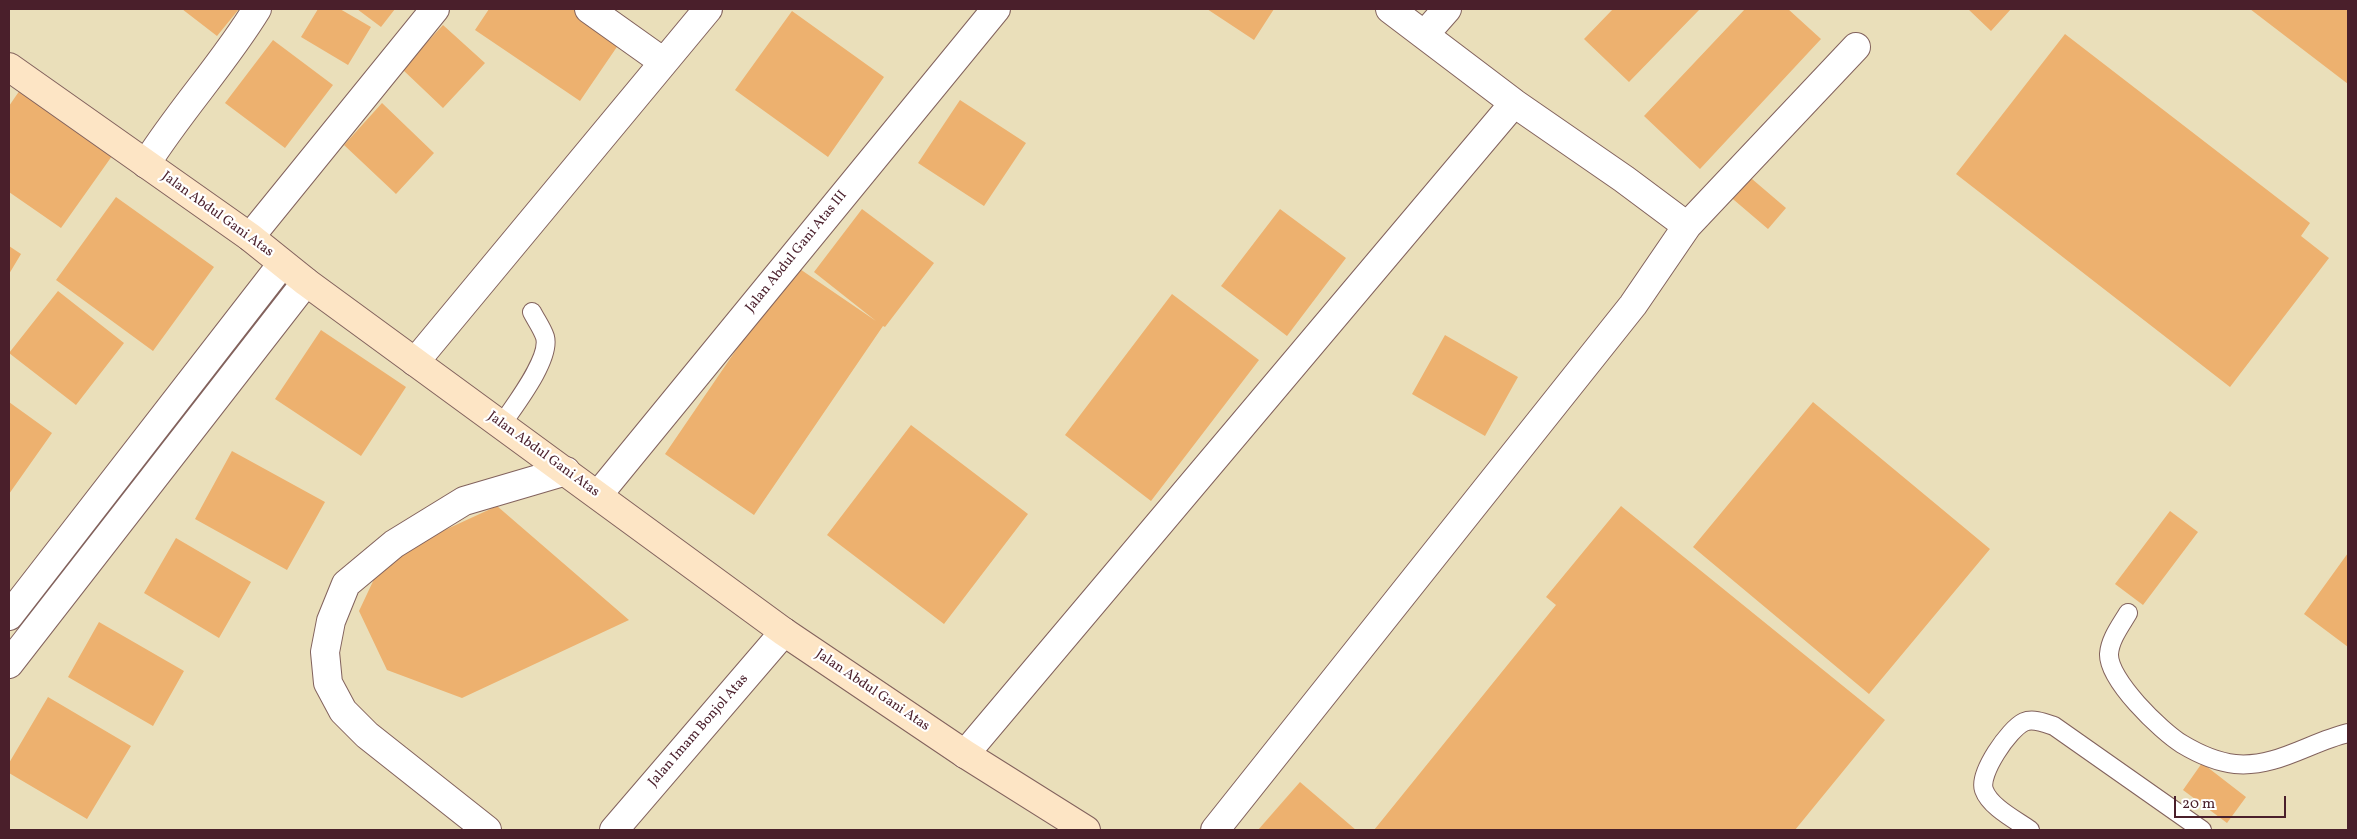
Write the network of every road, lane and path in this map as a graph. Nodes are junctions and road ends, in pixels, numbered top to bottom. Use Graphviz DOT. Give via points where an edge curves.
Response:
graph roads {
  1 [pos="257,9"];
  2 [pos="435,9"];
  3 [pos="589,9"];
  4 [pos="708,9"];
  5 [pos="996,9"];
  6 [pos="1390,9"];
  7 [pos="1447,9"];
  8 [pos="1426,34"];
  9 [pos="1856,47"];
  10 [pos="662,61"];
  11 [pos="9,67"];
  12 [pos="1514,103"];
  13 [pos="146,164"];
  14 [pos="1687,226"];
  15 [pos="250,237"];
  16 [pos="282,264"];
  17 [pos="306,282"];
  18 [pos="532,312"];
  19 [pos="415,362"];
  20 [pos="502,424"];
  21 [pos="566,471"];
  22 [pos="598,495"];
  23 [pos="2128,613"];
  24 [pos="9,616"];
  25 [pos="784,632"];
  26 [pos="9,664"];
  27 [pos="2348,733"];
  28 [pos="965,754"];
  29 [pos="487,830"];
  30 [pos="614,830"];
  31 [pos="1086,830"];
  32 [pos="1216,830"];
  33 [pos="2030,830"];
  34 [pos="2202,830"];
  1 -- 13 [label="street" via="170,126"];
  2 -- 15 [label="street"];
  3 -- 10 [label="street"];
  4 -- 10 [label="street"];
  5 -- 22 [label="street, Jalan Abdul Gani Atas III"];
  6 -- 8 [label="street"];
  7 -- 8 [label="street"];
  8 -- 12 [label="street"];
  9 -- 14 [label="street"];
  10 -- 19 [label="street"];
  11 -- 13 [label="street, Jalan Abdul Gani Atas"];
  12 -- 14 [label="street"];
  12 -- 28 [label="street"];
  13 -- 15 [label="street, Jalan Abdul Gani Atas"];
  14 -- 32 [label="street" via="1633,305"];
  15 -- 16 [label="street, Jalan Abdul Gani Atas"];
  16 -- 17 [label="street, Jalan Abdul Gani Atas"];
  16 -- 24 [label="street"];
  17 -- 19 [label="street, Jalan Abdul Gani Atas"];
  17 -- 26 [label="street"];
  18 -- 20 [label="lane" via="545,338 545,348 535,373"];
  19 -- 20 [label="street, Jalan Abdul Gani Atas"];
  20 -- 21 [label="street, Jalan Abdul Gani Atas"];
  21 -- 22 [label="street, Jalan Abdul Gani Atas"];
  21 -- 29 [label="street" via="464,501 394,544 346,584 331,621 324,652 328,683 343,711"];
  22 -- 25 [label="street, Jalan Abdul Gani Atas"];
  23 -- 27 [label="lane" via="2112,643 2110,665 2156,722 2183,744 2211,758 2235,764 2260,763"];
  25 -- 28 [label="street, Jalan Abdul Gani Atas"];
  25 -- 30 [label="street, Jalan Imam Bonjol Atas"];
  28 -- 31 [label="street, Jalan Abdul Gani Atas"];
  33 -- 34 [label="lane" via="1988,798 1983,788 1985,771 2010,732 2024,722 2037,721 2054,726"];
}
